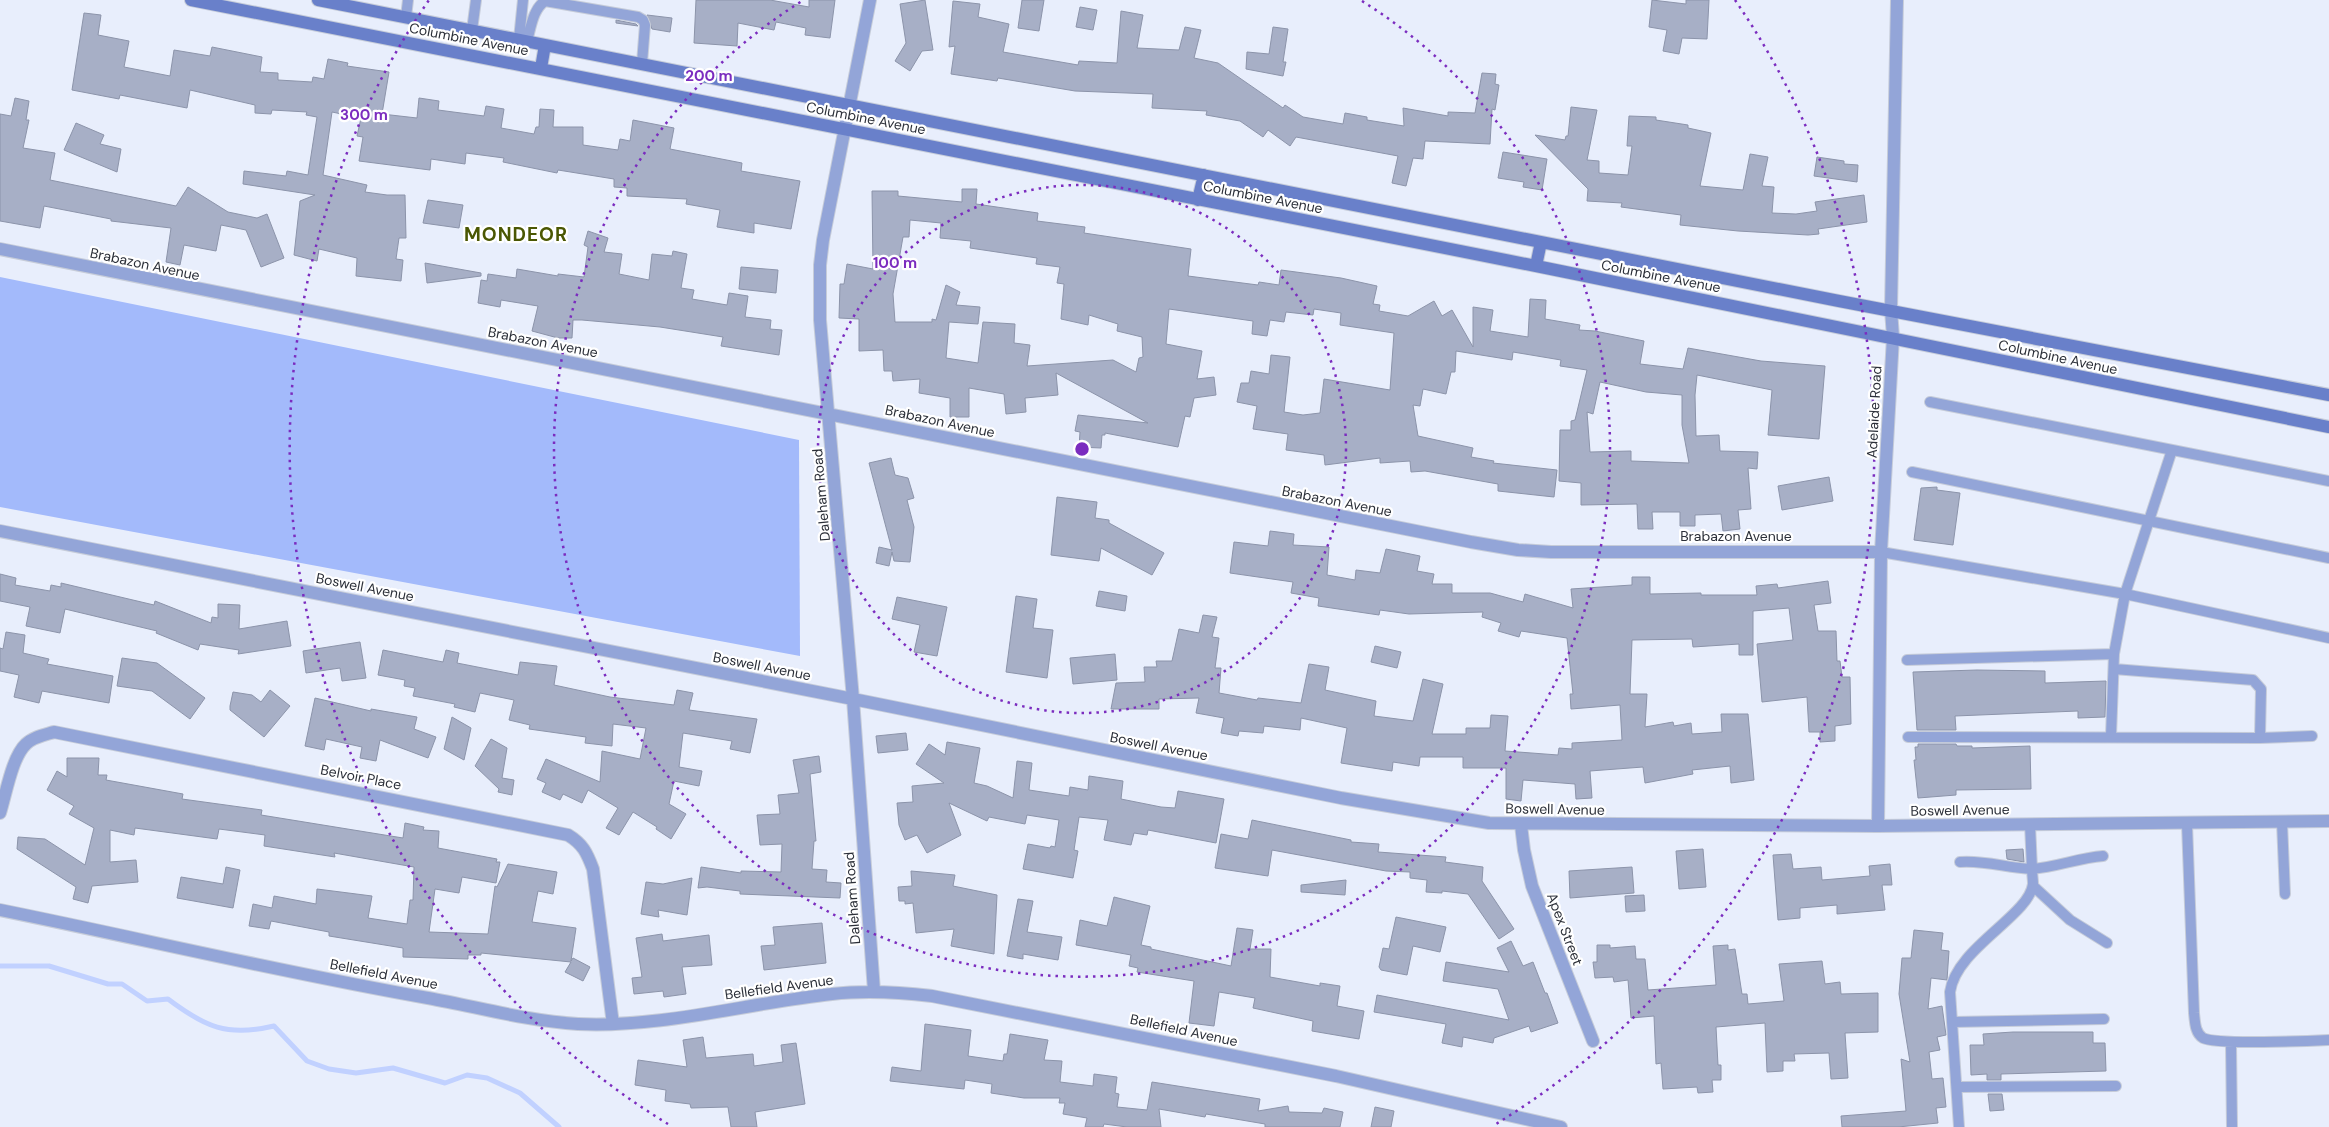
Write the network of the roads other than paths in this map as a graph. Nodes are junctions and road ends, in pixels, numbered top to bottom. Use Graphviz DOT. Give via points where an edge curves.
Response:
graph roads {
  1 [pos="191,0"];
  2 [pos="318,0"];
  3 [pos="408,0"];
  4 [pos="476,0"];
  5 [pos="523,0"];
  6 [pos="870,0"];
  7 [pos="1897,0"];
  8 [pos="249,6"];
  9 [pos="406,17"];
  10 [pos="472,30"];
  11 [pos="523,40"];
  12 [pos="545,45"];
  13 [pos="642,62"];
  14 [pos="541,68"];
  15 [pos="848,104"];
  16 [pos="845,129"];
  17 [pos="1204,175"];
  18 [pos="1198,200"];
  19 [pos="1541,242"];
  20 [pos="0,249"];
  21 [pos="1536,266"];
  22 [pos="1891,310"];
  23 [pos="1893,337"];
  24 [pos="2329,395"];
  25 [pos="1930,402"];
  26 [pos="830,414"];
  27 [pos="2329,427"];
  28 [pos="2172,450"];
  29 [pos="1912,472"];
  30 [pos="2329,480"];
  31 [pos="2149,520"];
  32 [pos="0,531"];
  33 [pos="1881,552"];
  34 [pos="2329,558"];
  35 [pos="2125,594"];
  36 [pos="2329,638"];
  37 [pos="2114,654"];
  38 [pos="1907,660"];
  39 [pos="2114,669"];
  40 [pos="853,699"];
  41 [pos="2112,736"];
  42 [pos="2312,736"];
  43 [pos="1908,737"];
  44 [pos="2260,738"];
  45 [pos="0,813"];
  46 [pos="2329,821"];
  47 [pos="2282,822"];
  48 [pos="2030,824"];
  49 [pos="2187,824"];
  50 [pos="1521,825"];
  51 [pos="1878,826"];
  52 [pos="2103,856"];
  53 [pos="1960,862"];
  54 [pos="2032,869"];
  55 [pos="2033,886"];
  56 [pos="2285,894"];
  57 [pos="0,910"];
  58 [pos="2107,943"];
  59 [pos="874,991"];
  60 [pos="2104,1019"];
  61 [pos="1953,1022"];
  62 [pos="613,1024"];
  63 [pos="2329,1040"];
  64 [pos="1593,1041"];
  65 [pos="2231,1042"];
  66 [pos="2116,1086"];
  67 [pos="1958,1087"];
  68 [pos="1561,1127"];
  69 [pos="1959,1127"];
  70 [pos="2232,1127"];
  1 -- 8 [label="main road, Columbine Avenue"];
  2 -- 9 [label="main road, Columbine Avenue"];
  3 -- 9 [label="lane"];
  4 -- 10 [label="lane"];
  5 -- 11 [label="lane"];
  6 -- 15 [label="street, Daleham Road"];
  7 -- 22 [label="street, Adelaide Road"];
  8 -- 14 [label="main road, Columbine Avenue"];
  9 -- 10 [label="main road, Columbine Avenue"];
  10 -- 11 [label="main road, Columbine Avenue"];
  11 -- 12 [label="main road, Columbine Avenue"];
  11 -- 13 [label="lane" via="540,4 550,0 643,20"];
  12 -- 13 [label="main road, Columbine Avenue"];
  12 -- 14 [label="main road"];
  13 -- 15 [label="main road, Columbine Avenue"];
  14 -- 16 [label="main road, Columbine Avenue"];
  15 -- 16 [label="street, Daleham Road"];
  15 -- 17 [label="main road, Columbine Avenue"];
  16 -- 18 [label="main road, Columbine Avenue"];
  16 -- 26 [label="street, Daleham Road" via="820,265 820,320"];
  17 -- 18 [label="main road"];
  17 -- 19 [label="main road, Columbine Avenue"];
  18 -- 21 [label="main road, Columbine Avenue"];
  19 -- 21 [label="main road"];
  19 -- 22 [label="main road, Columbine Avenue"];
  20 -- 26 [label="street, Brabazon Avenue"];
  21 -- 23 [label="main road, Columbine Avenue"];
  22 -- 23 [label="street, Adelaide Road"];
  22 -- 24 [label="main road, Columbine Avenue"];
  23 -- 27 [label="main road, Columbine Avenue"];
  23 -- 33 [label="street, Adelaide Road"];
  25 -- 28 [label="lane"];
  26 -- 33 [label="street, Brabazon Avenue" via="1518,550"];
  26 -- 40 [label="street, Daleham Road"];
  28 -- 30 [label="lane"];
  28 -- 31 [label="lane"];
  29 -- 31 [label="lane"];
  31 -- 34 [label="lane"];
  31 -- 35 [label="lane"];
  32 -- 40 [label="street, Boswell Avenue"];
  33 -- 35 [label="lane"];
  33 -- 51 [label="street, Adelaide Road"];
  35 -- 36 [label="lane"];
  35 -- 37 [label="lane"];
  37 -- 38 [label="lane"];
  37 -- 39 [label="lane"];
  39 -- 41 [label="lane"];
  39 -- 44 [label="lane" via="2253,680 2261,689"];
  40 -- 50 [label="street, Boswell Avenue" via="1390,808"];
  40 -- 59 [label="street, Daleham Road"];
  41 -- 43 [label="lane"];
  41 -- 44 [label="lane"];
  42 -- 44 [label="lane"];
  45 -- 62 [label="street, Belvoir Place" via="14,764 25,744 54,732 568,836 580,842 593,869"];
  46 -- 47 [label="street, Boswell Avenue"];
  47 -- 49 [label="street, Boswell Avenue"];
  47 -- 56 [label="lane"];
  48 -- 49 [label="street, Boswell Avenue"];
  48 -- 51 [label="street, Boswell Avenue"];
  48 -- 54 [label="lane"];
  49 -- 65 [label="lane" via="2195,1022 2198,1032 2206,1039"];
  50 -- 51 [label="street, Boswell Avenue"];
  50 -- 64 [label="street, Apex Street" via="1532,886"];
  52 -- 54 [label="lane"];
  53 -- 54 [label="lane" via="1991,862"];
  54 -- 55 [label="lane"];
  55 -- 58 [label="lane" via="2077,925"];
  55 -- 61 [label="lane" via="2023,903 1956,972 1950,992"];
  57 -- 62 [label="street, Bellefield Avenue" via="361,986 533,1018 576,1024"];
  59 -- 62 [label="street, Bellefield Avenue"];
  59 -- 68 [label="street, Bellefield Avenue" via="932,996 1054,1019 1336,1076"];
  60 -- 61 [label="lane"];
  61 -- 67 [label="lane"];
  63 -- 65 [label="lane"];
  65 -- 70 [label="lane"];
  66 -- 67 [label="lane"];
  67 -- 69 [label="lane"];
}
